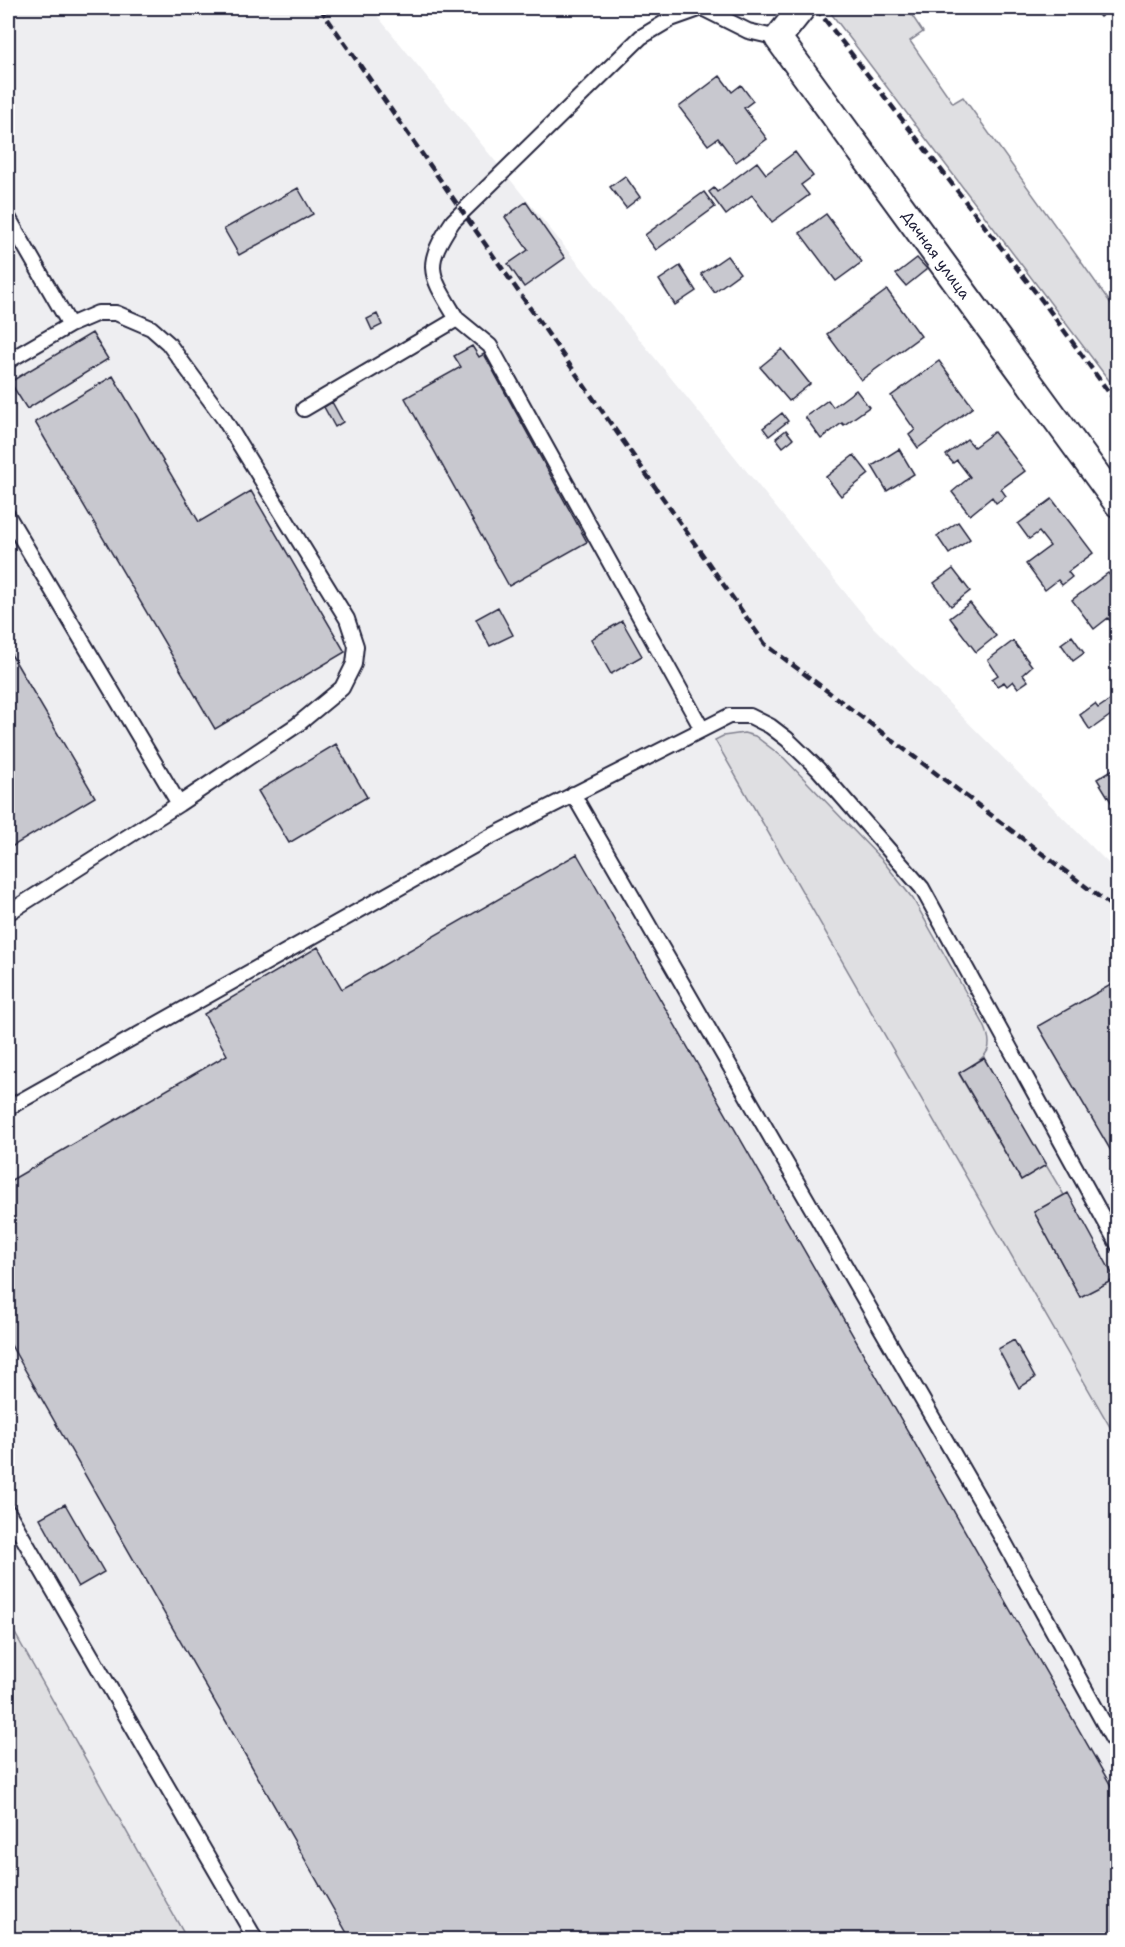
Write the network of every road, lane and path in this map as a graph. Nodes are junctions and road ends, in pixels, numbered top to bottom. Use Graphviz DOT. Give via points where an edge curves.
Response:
graph roads {
  1 [pos="702,8"];
  2 [pos="802,8"];
  3 [pos="778,38"];
  4 [pos="8,217"];
  5 [pos="457,319"];
  6 [pos="70,326"];
  7 [pos="8,361"];
  8 [pos="304,409"];
  9 [pos="1118,504"];
  10 [pos="8,519"];
  11 [pos="702,729"];
  12 [pos="573,794"];
  13 [pos="179,804"];
  14 [pos="8,913"];
  15 [pos="8,1108"];
  16 [pos="1118,1245"];
  17 [pos="8,1512"];
  18 [pos="1118,1749"];
  19 [pos="256,1940"];
  1 -- 3 [label="lane" via="748,31"];
  1 -- 5 [label="lane" via="671,19 641,37 453,221 438,243 432,263 434,280"];
  2 -- 3 [label="street"];
  3 -- 9 [label="street, Дачная улица"];
  4 -- 6 [label="lane"];
  5 -- 8 [label="lane"];
  5 -- 11 [label="lane" via="490,346"];
  6 -- 7 [label="lane"];
  6 -- 13 [label="lane" via="98,312 116,313 151,328 168,343 225,419 347,619 356,646 354,664 342,688 297,725"];
  10 -- 13 [label="lane"];
  11 -- 12 [label="lane"];
  11 -- 16 [label="lane" via="729,716 750,716 770,726 818,769 922,888"];
  12 -- 15 [label="lane"];
  12 -- 18 [label="lane" via="1002,1538"];
  13 -- 14 [label="lane"];
  17 -- 19 [label="lane"];
}
